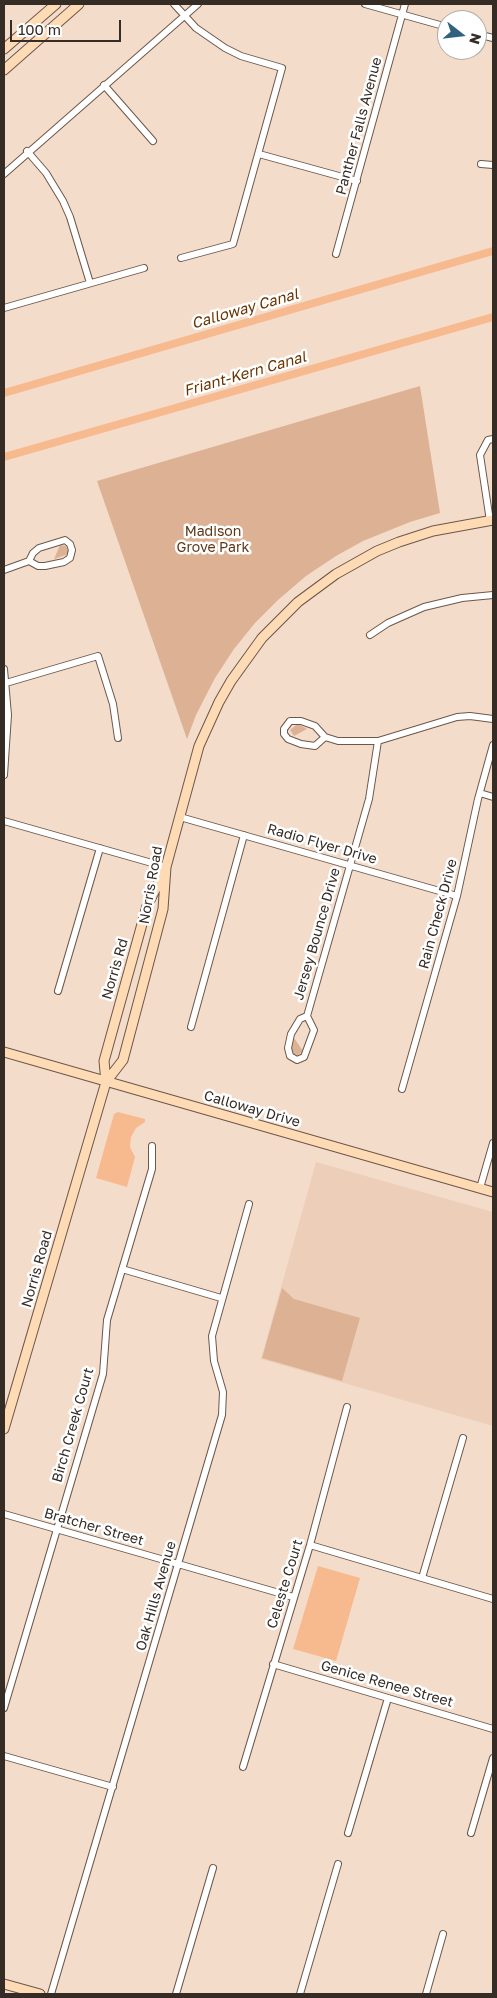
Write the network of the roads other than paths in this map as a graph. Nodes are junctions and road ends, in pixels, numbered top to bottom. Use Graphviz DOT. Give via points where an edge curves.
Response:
graph roads {
  1 [pos="56,4"];
  2 [pos="79,4"];
  3 [pos="174,4"];
  4 [pos="198,4"];
  5 [pos="365,4"];
  6 [pos="405,4"];
  7 [pos="402,14"];
  8 [pos="183,16"];
  9 [pos="437,23"];
  10 [pos="4,49"];
  11 [pos="4,70"];
  12 [pos="104,85"];
  13 [pos="152,141"];
  14 [pos="27,151"];
  15 [pos="258,154"];
  16 [pos="481,164"];
  17 [pos="493,164"];
  18 [pos="4,174"];
  19 [pos="357,181"];
  20 [pos="336,254"];
  21 [pos="181,258"];
  22 [pos="144,268"];
  23 [pos="90,283"];
  24 [pos="4,308"];
  25 [pos="493,439"];
  26 [pos="492,520"];
  27 [pos="29,561"];
  28 [pos="4,570"];
  29 [pos="493,595"];
  30 [pos="370,634"];
  31 [pos="4,669"];
  32 [pos="6,683"];
  33 [pos="493,718"];
  34 [pos="325,737"];
  35 [pos="118,738"];
  36 [pos="378,741"];
  37 [pos="493,745"];
  38 [pos="4,774"];
  39 [pos="480,793"];
  40 [pos="493,797"];
  41 [pos="180,817"];
  42 [pos="4,821"];
  43 [pos="244,835"];
  44 [pos="100,848"];
  45 [pos="350,865"];
  46 [pos="166,867"];
  47 [pos="457,896"];
  48 [pos="58,991"];
  49 [pos="306,1016"];
  50 [pos="192,1027"];
  51 [pos="4,1052"];
  52 [pos="106,1082"];
  53 [pos="402,1089"];
  54 [pos="493,1143"];
  55 [pos="152,1146"];
  56 [pos="480,1188"];
  57 [pos="493,1192"];
  58 [pos="249,1204"];
  59 [pos="122,1269"];
  60 [pos="222,1298"];
  61 [pos="348,1407"];
  62 [pos="4,1429"];
  63 [pos="463,1438"];
  64 [pos="4,1514"];
  65 [pos="56,1529"];
  66 [pos="310,1545"];
  67 [pos="178,1564"];
  68 [pos="422,1578"];
  69 [pos="293,1597"];
  70 [pos="493,1599"];
  71 [pos="273,1664"];
  72 [pos="388,1698"];
  73 [pos="4,1708"];
  74 [pos="493,1729"];
  75 [pos="4,1756"];
  76 [pos="493,1758"];
  77 [pos="243,1768"];
  78 [pos="113,1787"];
  79 [pos="348,1833"];
  80 [pos="471,1833"];
  81 [pos="338,1864"];
  82 [pos="213,1868"];
  83 [pos="443,1934"];
  84 [pos="4,1984"];
  85 [pos="40,1994"];
  86 [pos="51,1994"];
  87 [pos="176,1994"];
  88 [pos="300,1994"];
  89 [pos="426,1994"];
  1 -- 10 [label="street"];
  2 -- 11 [label="street"];
  3 -- 8 [label="street"];
  4 -- 8 [label="street"];
  5 -- 7 [label="street"];
  6 -- 7 [label="street, Panther Falls Avenue"];
  7 -- 9 [label="street"];
  7 -- 19 [label="street, Panther Falls Avenue"];
  8 -- 12 [label="street"];
  8 -- 15 [label="street" via="225,48 282,68"];
  12 -- 13 [label="street"];
  12 -- 14 [label="street"];
  14 -- 18 [label="street"];
  14 -- 23 [label="street" via="46,173 63,201"];
  15 -- 19 [label="street"];
  15 -- 21 [label="street" via="234,244"];
  16 -- 17 [label="street"];
  19 -- 20 [label="street, Panther Falls Avenue"];
  22 -- 23 [label="street"];
  23 -- 24 [label="street"];
  25 -- 26 [label="street" via="488,440 480,455"];
  26 -- 41 [label="street, Norris Road" via="433,531 377,551 336,574 282,617 248,657 219,702 200,746"];
  27 -- 27 [label="street" via="39,548 65,540 70,544 70,558 64,562 38,566"];
  27 -- 28 [label="street"];
  29 -- 30 [label="street" via="424,607"];
  31 -- 32 [label="street"];
  32 -- 35 [label="street" via="98,656 114,704"];
  32 -- 38 [label="street" via="8,739"];
  33 -- 36 [label="street" via="457,718"];
  34 -- 34 [label="street" via="315,746 301,744 288,739 284,729 290,721 301,721 315,726"];
  34 -- 36 [label="street" via="338,741"];
  36 -- 45 [label="street, Jersey Bounce Drive" via="369,799"];
  37 -- 39 [label="street, Rain Check Drive"];
  39 -- 40 [label="street"];
  39 -- 47 [label="street, Rain Check Drive"];
  41 -- 43 [label="street, Radio Flyer Drive"];
  41 -- 46 [label="street, Norris Road"];
  42 -- 44 [label="street"];
  43 -- 45 [label="street, Radio Flyer Drive"];
  43 -- 50 [label="street"];
  44 -- 46 [label="street"];
  44 -- 48 [label="street"];
  45 -- 47 [label="street, Radio Flyer Drive"];
  45 -- 49 [label="street, Jersey Bounce Drive"];
  46 -- 52 [label="street, Norris Rd" via="147,906 104,1061"];
  46 -- 52 [label="street, Norris Road" via="163,908 123,1060"];
  47 -- 53 [label="street, Rain Check Drive"];
  49 -- 49 [label="street, Jersey Bounce Drive" via="314,1030 304,1057 297,1060 290,1056 288,1048 295,1024"];
  51 -- 52 [label="street, Calloway Drive"];
  52 -- 56 [label="street, Calloway Drive"];
  52 -- 62 [label="street, Norris Road"];
  54 -- 56 [label="street"];
  55 -- 59 [label="street, Birch Creek Court" via="152,1169"];
  56 -- 57 [label="street, Calloway Drive"];
  58 -- 60 [label="street, Oak Hills Avenue"];
  59 -- 60 [label="street"];
  59 -- 65 [label="street, Birch Creek Court" via="107,1320 102,1374"];
  60 -- 67 [label="street, Oak Hills Avenue" via="214,1325 212,1349 223,1392 222,1415"];
  61 -- 66 [label="street, Celeste Court"];
  63 -- 68 [label="street"];
  64 -- 65 [label="street, Bratcher Street"];
  65 -- 67 [label="street, Bratcher Street"];
  65 -- 73 [label="street, Birch Creek Court"];
  66 -- 68 [label="street"];
  66 -- 69 [label="street, Celeste Court"];
  67 -- 69 [label="street, Bratcher Street"];
  67 -- 78 [label="street, Oak Hills Avenue"];
  68 -- 70 [label="street"];
  69 -- 71 [label="street, Celeste Court"];
  71 -- 72 [label="street, Genice Renee Street"];
  71 -- 77 [label="street, Celeste Court"];
  72 -- 74 [label="street, Genice Renee Street"];
  72 -- 79 [label="street"];
  75 -- 78 [label="street"];
  76 -- 80 [label="street"];
  78 -- 86 [label="street, Oak Hills Avenue"];
  81 -- 88 [label="street"];
  82 -- 87 [label="street"];
  83 -- 89 [label="street"];
  84 -- 85 [label="street"];
}
